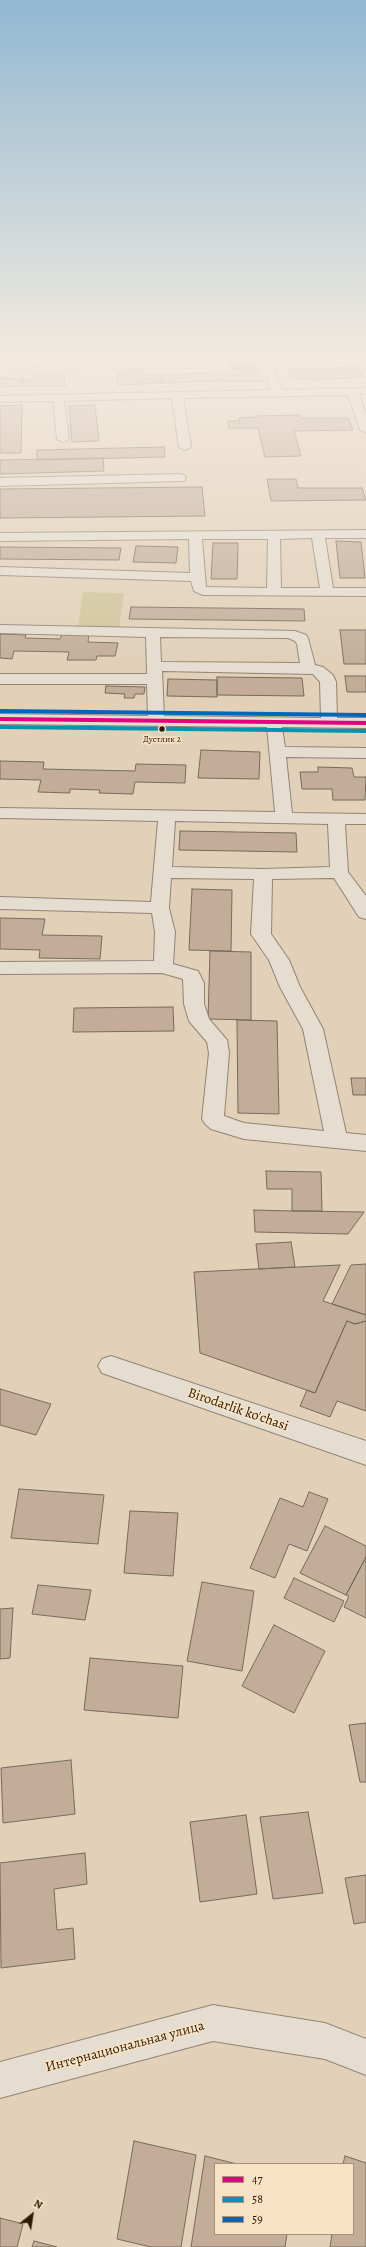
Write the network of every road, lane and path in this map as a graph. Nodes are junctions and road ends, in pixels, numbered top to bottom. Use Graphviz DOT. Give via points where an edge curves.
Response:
graph roads {
  1 [pos="180,478"];
  2 [pos="0,482"];
  3 [pos="318,534"];
  4 [pos="366,534"];
  5 [pos="195,535"];
  6 [pos="274,535"];
  7 [pos="0,537"];
  8 [pos="0,571"];
  9 [pos="197,577"];
  10 [pos="327,591"];
  11 [pos="274,592"];
  12 [pos="366,592"];
  13 [pos="0,629"];
  14 [pos="153,633"];
  15 [pos="308,668"];
  16 [pos="154,673"];
  17 [pos="0,679"];
  18 [pos="0,719"];
  19 [pos="156,720"];
  20 [pos="274,722"];
  21 [pos="329,722"];
  22 [pos="366,723"];
  23 [pos="277,752"];
  24 [pos="366,753"];
  25 [pos="0,813"];
  26 [pos="167,816"];
  27 [pos="284,817"];
  28 [pos="336,819"];
  29 [pos="366,819"];
  30 [pos="163,872"];
  31 [pos="339,872"];
  32 [pos="264,874"];
  33 [pos="0,903"];
  34 [pos="160,908"];
  35 [pos="366,913"];
  36 [pos="163,967"];
  37 [pos="0,968"];
  38 [pos="337,1141"];
  39 [pos="366,1143"];
  40 [pos="111,1366"];
  41 [pos="366,1453"];
  42 [pos="366,2057"];
  43 [pos="0,2080"];
  1 -- 2 [label="street"];
  3 -- 4 [label="street"];
  3 -- 6 [label="street"];
  3 -- 10 [label="street"];
  5 -- 6 [label="street"];
  5 -- 7 [label="street"];
  5 -- 9 [label="street"];
  6 -- 11 [label="street"];
  8 -- 9 [label="street"];
  9 -- 11 [label="street" via="199,588 204,591"];
  10 -- 11 [label="street"];
  10 -- 12 [label="street"];
  13 -- 14 [label="street"];
  14 -- 15 [label="street" via="296,635 304,644"];
  14 -- 16 [label="street"];
  15 -- 16 [label="street"];
  15 -- 21 [label="street" via="326,675"];
  16 -- 17 [label="street"];
  16 -- 19 [label="street"];
  18 -- 19 [label="street"];
  19 -- 20 [label="street"];
  20 -- 21 [label="street"];
  20 -- 23 [label="street"];
  21 -- 22 [label="street"];
  23 -- 24 [label="street"];
  23 -- 27 [label="street"];
  25 -- 26 [label="street"];
  26 -- 27 [label="street"];
  26 -- 30 [label="street"];
  27 -- 28 [label="street"];
  28 -- 29 [label="street"];
  28 -- 31 [label="street"];
  30 -- 32 [label="street"];
  30 -- 34 [label="street"];
  31 -- 32 [label="street"];
  31 -- 35 [label="street"];
  32 -- 38 [label="street" via="261,934 279,960 290,987 313,1028"];
  33 -- 34 [label="street"];
  34 -- 36 [label="street" via="165,932"];
  36 -- 37 [label="street"];
  36 -- 38 [label="street" via="191,975 194,983 194,1004 199,1021 217,1040 219,1053 213,1119 219,1124 244,1131"];
  38 -- 39 [label="street"];
  40 -- 41 [label="street, Birodarlik ko'chasi"];
  42 -- 43 [label="street, Интернациональная улица" via="325,2041 213,2023"];
}
